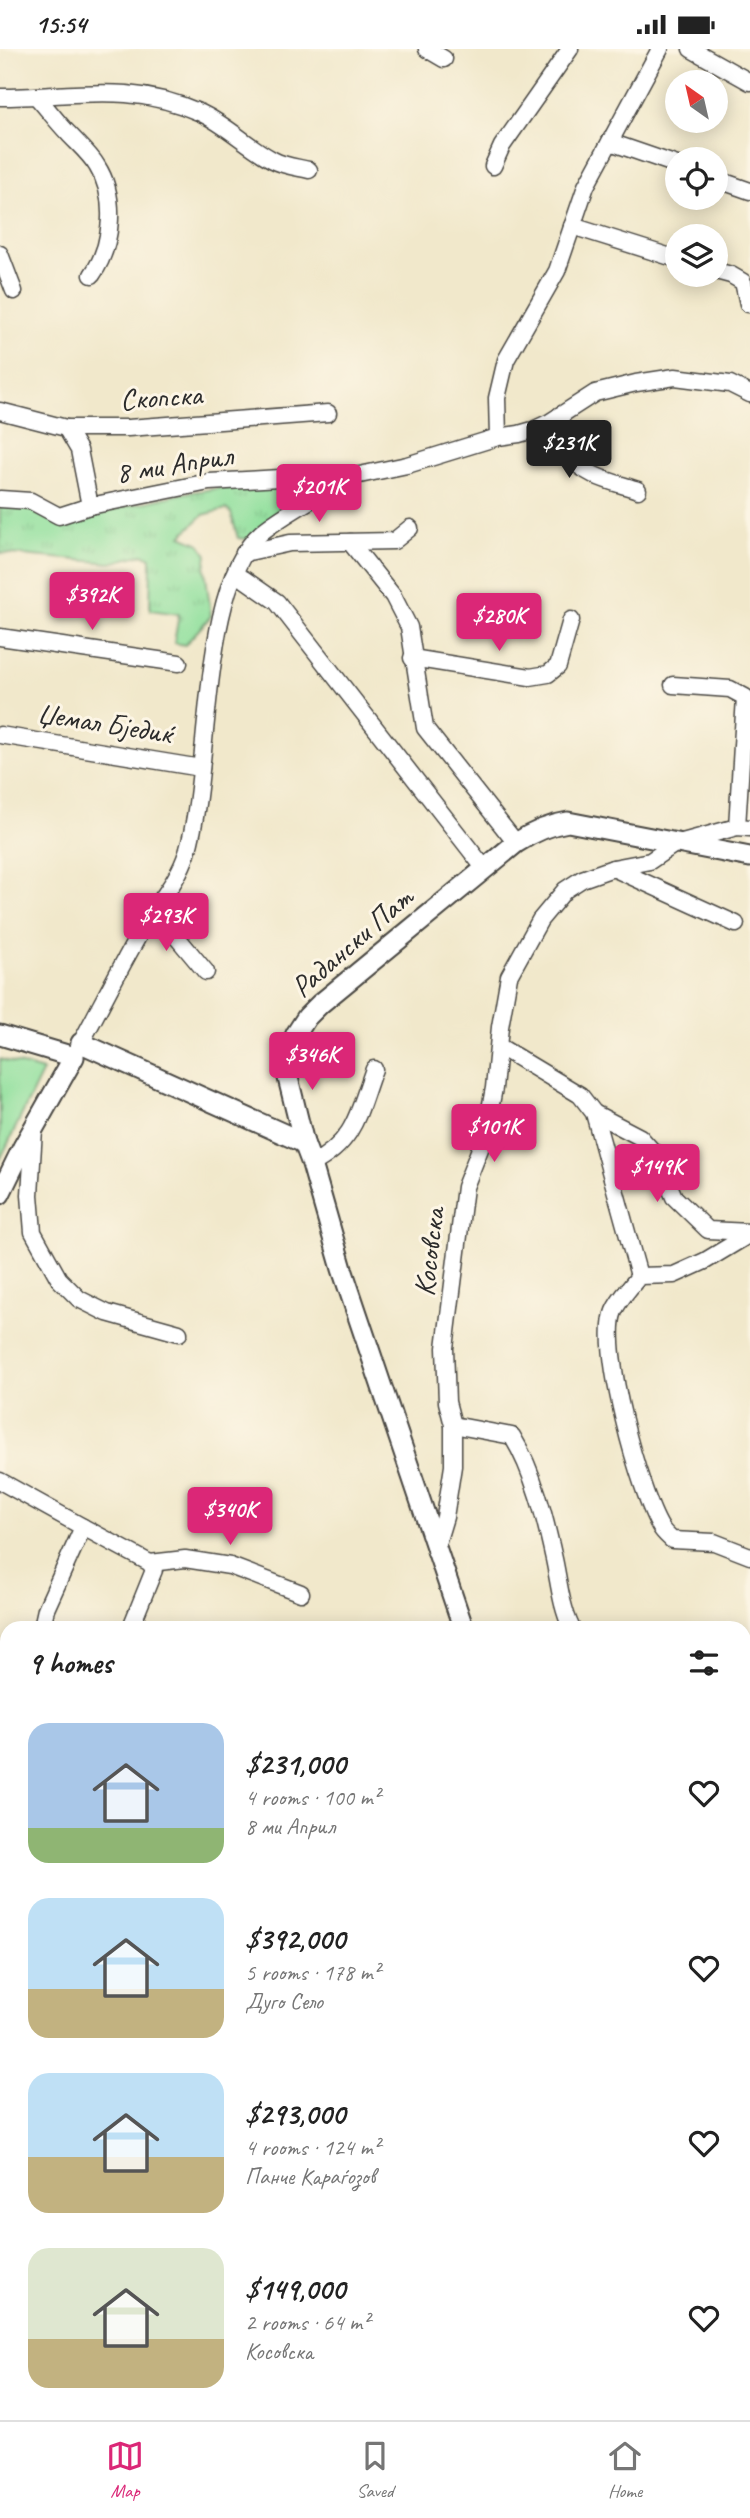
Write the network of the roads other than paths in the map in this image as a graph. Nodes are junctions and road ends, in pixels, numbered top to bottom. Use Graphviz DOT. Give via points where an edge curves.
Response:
graph roads {
  1 [pos="427,49"];
  2 [pos="570,49"];
  3 [pos="660,49"];
  4 [pos="691,49"];
  5 [pos="444,59"];
  6 [pos="750,82"];
  7 [pos="36,96"];
  8 [pos="0,97"];
  9 [pos="610,142"];
  10 [pos="665,161"];
  11 [pos="493,166"];
  12 [pos="309,170"];
  13 [pos="728,183"];
  14 [pos="750,191"];
  15 [pos="572,226"];
  16 [pos="0,254"];
  17 [pos="665,255"];
  18 [pos="728,274"];
  19 [pos="92,275"];
  20 [pos="14,291"];
  21 [pos="748,304"];
  22 [pos="750,394"];
  23 [pos="0,411"];
  24 [pos="328,413"];
  25 [pos="560,415"];
  26 [pos="66,428"];
  27 [pos="498,437"];
  28 [pos="350,477"];
  29 [pos="638,490"];
  30 [pos="0,499"];
  31 [pos="90,506"];
  32 [pos="410,528"];
  33 [pos="350,542"];
  34 [pos="244,553"];
  35 [pos="234,575"];
  36 [pos="571,621"];
  37 [pos="0,638"];
  38 [pos="412,658"];
  39 [pos="179,663"];
  40 [pos="673,685"];
  41 [pos="0,735"];
  42 [pos="201,768"];
  43 [pos="743,827"];
  44 [pos="516,843"];
  45 [pos="675,845"];
  46 [pos="750,857"];
  47 [pos="485,869"];
  48 [pos="613,869"];
  49 [pos="155,911"];
  50 [pos="736,924"];
  51 [pos="206,972"];
  52 [pos="0,1035"];
  53 [pos="499,1047"];
  54 [pos="78,1050"];
  55 [pos="374,1069"];
  56 [pos="594,1113"];
  57 [pos="35,1126"];
  58 [pos="304,1143"];
  59 [pos="312,1164"];
  60 [pos="0,1194"];
  61 [pos="750,1220"];
  62 [pos="745,1232"];
  63 [pos="639,1276"];
  64 [pos="179,1333"];
  65 [pos="453,1426"];
  66 [pos="0,1481"];
  67 [pos="83,1527"];
  68 [pos="435,1550"];
  69 [pos="750,1556"];
  70 [pos="150,1563"];
  71 [pos="301,1593"];
  72 [pos="43,1621"];
  73 [pos="134,1621"];
  74 [pos="461,1621"];
  75 [pos="568,1621"];
  1 -- 5 [label="street"];
  2 -- 11 [label="street"];
  3 -- 9 [label="street"];
  4 -- 6 [label="street"];
  7 -- 8 [label="street"];
  7 -- 12 [label="street" via="109,91 156,97 202,113 271,159"];
  7 -- 19 [label="street" via="91,157 107,187 110,218 106,245"];
  9 -- 10 [label="street"];
  9 -- 15 [label="street" via="586,186"];
  13 -- 14 [label="street"];
  15 -- 17 [label="street"];
  15 -- 27 [label="street" via="557,271 506,360 497,398"];
  16 -- 20 [label="street"];
  18 -- 21 [label="street" via="743,282"];
  22 -- 25 [label="street, 8 ми Април" via="730,384 675,377 603,390"];
  23 -- 26 [label="street, Скопска"];
  24 -- 26 [label="street, Скопска" via="128,428"];
  25 -- 27 [label="street, 8 ми Април" via="519,434"];
  25 -- 29 [label="street" via="566,453 595,476"];
  26 -- 31 [label="street, 8 ми Април" via="79,450"];
  27 -- 28 [label="street, 8 ми Април"];
  28 -- 31 [label="street, 8 ми Април" via="209,482"];
  28 -- 34 [label="street" via="262,532"];
  30 -- 31 [label="street" via="31,501 59,516"];
  32 -- 33 [label="street" via="394,541"];
  33 -- 34 [label="street" via="290,543"];
  33 -- 38 [label="street" via="393,596 409,627"];
  34 -- 35 [label="street"];
  35 -- 42 [label="street" via="217,637"];
  35 -- 47 [label="street" via="277,602"];
  36 -- 38 [label="street" via="558,666 548,674 530,677"];
  37 -- 39 [label="street"];
  38 -- 44 [label="street" via="425,728"];
  40 -- 43 [label="street" via="730,689 745,697"];
  41 -- 42 [label="street, Џемал Бједиќ"];
  42 -- 49 [label="street" via="187,853"];
  43 -- 45 [label="street, Косовска"];
  44 -- 45 [label="street, Радански Пат" via="532,832 568,822"];
  44 -- 47 [label="street, Радански Пат"];
  45 -- 46 [label="street, Радански Пат"];
  45 -- 48 [label="street, Косовска" via="650,860"];
  47 -- 58 [label="street, Радански Пат" via="320,1004 301,1026 288,1053 288,1078"];
  48 -- 50 [label="street"];
  48 -- 53 [label="street, Косовска" via="565,890 540,920 509,976"];
  49 -- 51 [label="street"];
  49 -- 54 [label="street"];
  52 -- 54 [label="street"];
  53 -- 56 [label="street" via="580,1095"];
  53 -- 65 [label="street, Косовска" via="485,1136 465,1187 445,1348 447,1402"];
  54 -- 57 [label="street"];
  54 -- 58 [label="street"];
  55 -- 59 [label="street" via="350,1134 331,1154"];
  56 -- 62 [label="street" via="640,1137 656,1155 674,1197 708,1230"];
  56 -- 63 [label="street"];
  57 -- 60 [label="street"];
  57 -- 64 [label="street" via="30,1195 33,1232 60,1279 79,1299 107,1313"];
  58 -- 59 [label="street, Радански Пат"];
  59 -- 68 [label="street, Радански Пат"];
  61 -- 62 [label="street"];
  62 -- 63 [label="street" via="705,1261 674,1275"];
  63 -- 69 [label="street" via="614,1311 611,1346 614,1377 644,1492 662,1530 672,1540 714,1542"];
  65 -- 68 [label="street, Косовска" via="453,1467"];
  65 -- 75 [label="street" via="512,1436 537,1495"];
  66 -- 67 [label="street"];
  67 -- 70 [label="street"];
  67 -- 72 [label="street"];
  68 -- 74 [label="street, Радански Пат"];
  70 -- 71 [label="street" via="185,1559 230,1566"];
  70 -- 73 [label="street" via="154,1570"];
}
